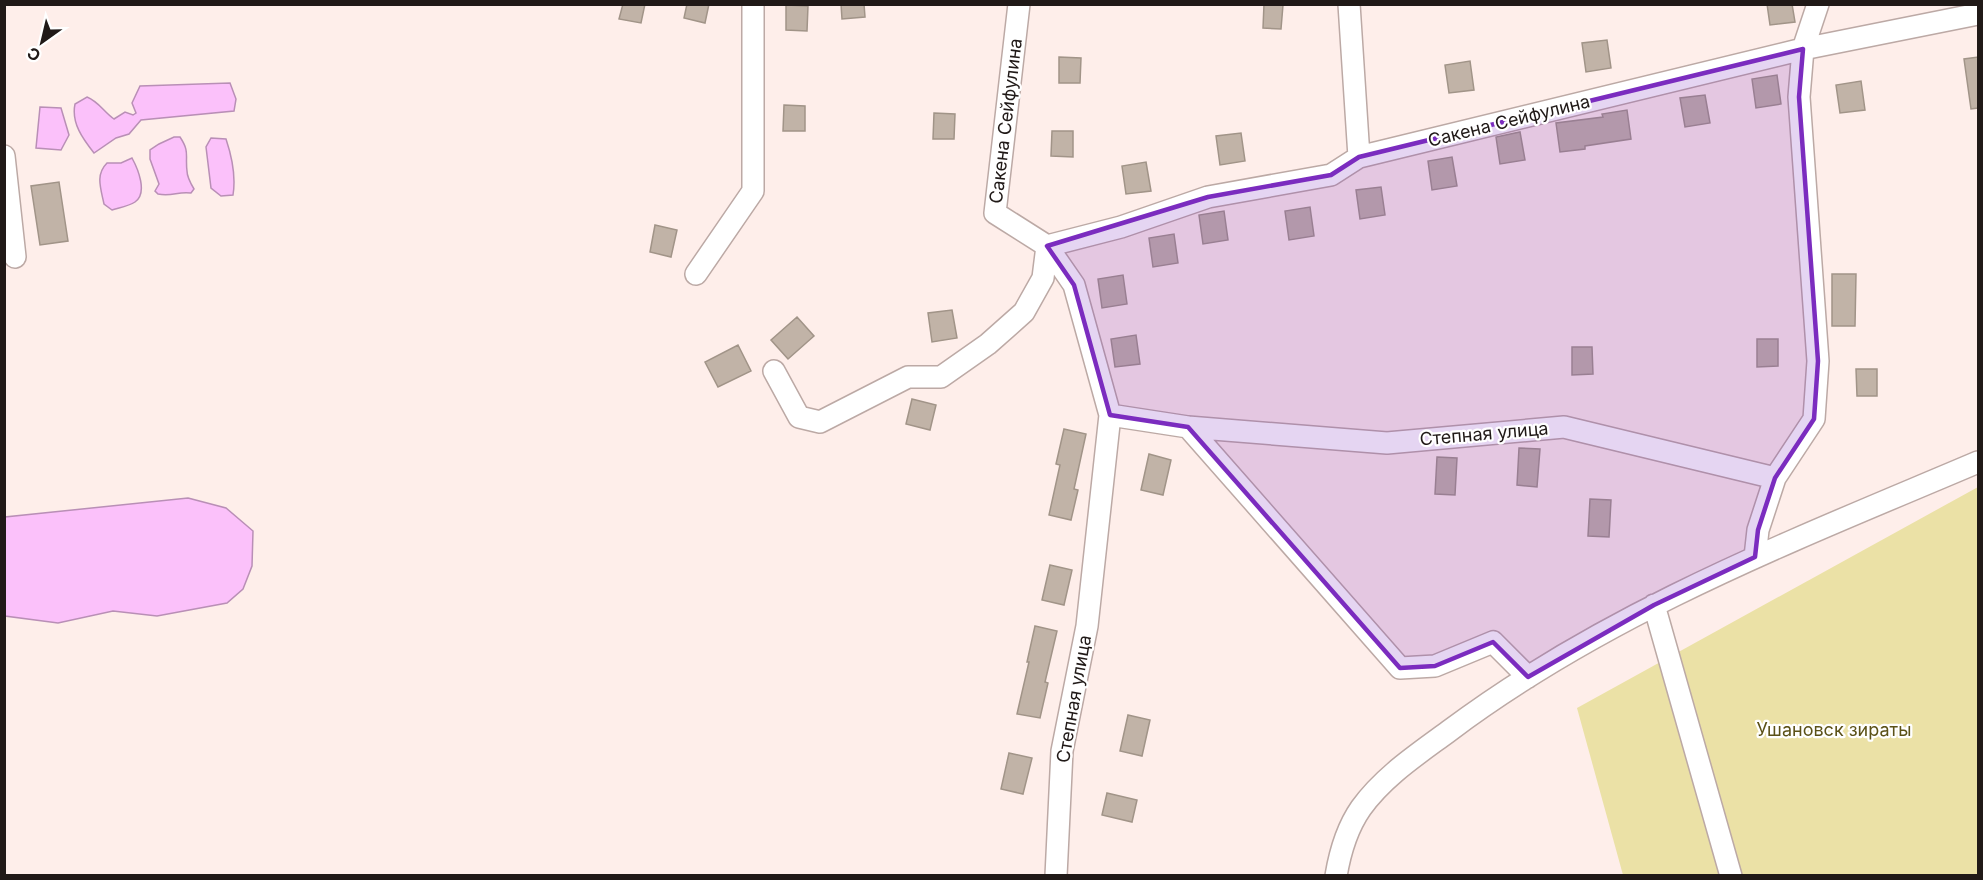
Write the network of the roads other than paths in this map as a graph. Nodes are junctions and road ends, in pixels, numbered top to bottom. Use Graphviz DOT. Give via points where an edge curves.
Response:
graph roads {
  1 [pos="753,4"];
  2 [pos="1019,4"];
  3 [pos="1348,4"];
  4 [pos="1818,4"];
  5 [pos="1978,14"];
  6 [pos="1803,50"];
  7 [pos="4,156"];
  8 [pos="1359,157"];
  9 [pos="1047,246"];
  10 [pos="15,257"];
  11 [pos="696,274"];
  12 [pos="774,371"];
  13 [pos="1110,415"];
  14 [pos="1188,427"];
  15 [pos="1978,462"];
  16 [pos="1775,478"];
  17 [pos="1755,557"];
  18 [pos="1654,605"];
  19 [pos="1528,678"];
  20 [pos="1056,876"];
  21 [pos="1336,876"];
  22 [pos="1731,876"];
  1 -- 11 [label="street" via="753,191"];
  2 -- 9 [label="street, Сакена Сейфулина" via="995,213"];
  3 -- 8 [label="street"];
  4 -- 6 [label="street"];
  5 -- 6 [label="street, Сакена Сейфулина"];
  6 -- 8 [label="street, Сакена Сейфулина"];
  6 -- 16 [label="street" via="1799,97 1818,361 1814,419"];
  7 -- 10 [label="street"];
  8 -- 9 [label="street, Сакена Сейфулина" via="1331,175 1208,197 1121,227"];
  9 -- 12 [label="street" via="1044,278 1024,312 941,377 908,377 820,422 799,417"];
  9 -- 13 [label="street, Степная улица" via="1074,285"];
  13 -- 14 [label="street, Степная улица"];
  13 -- 20 [label="street, Степная улица" via="1087,626 1062,751"];
  14 -- 16 [label="street, Степная улица" via="1387,443 1564,427"];
  14 -- 19 [label="street" via="1400,668 1435,666 1493,642"];
  15 -- 17 [label="street"];
  16 -- 17 [label="street" via="1758,530"];
  17 -- 18 [label="street"];
  18 -- 19 [label="street"];
  18 -- 22 [label="street"];
  19 -- 21 [label="street" via="1391,775 1360,809 1340,850"];
}
